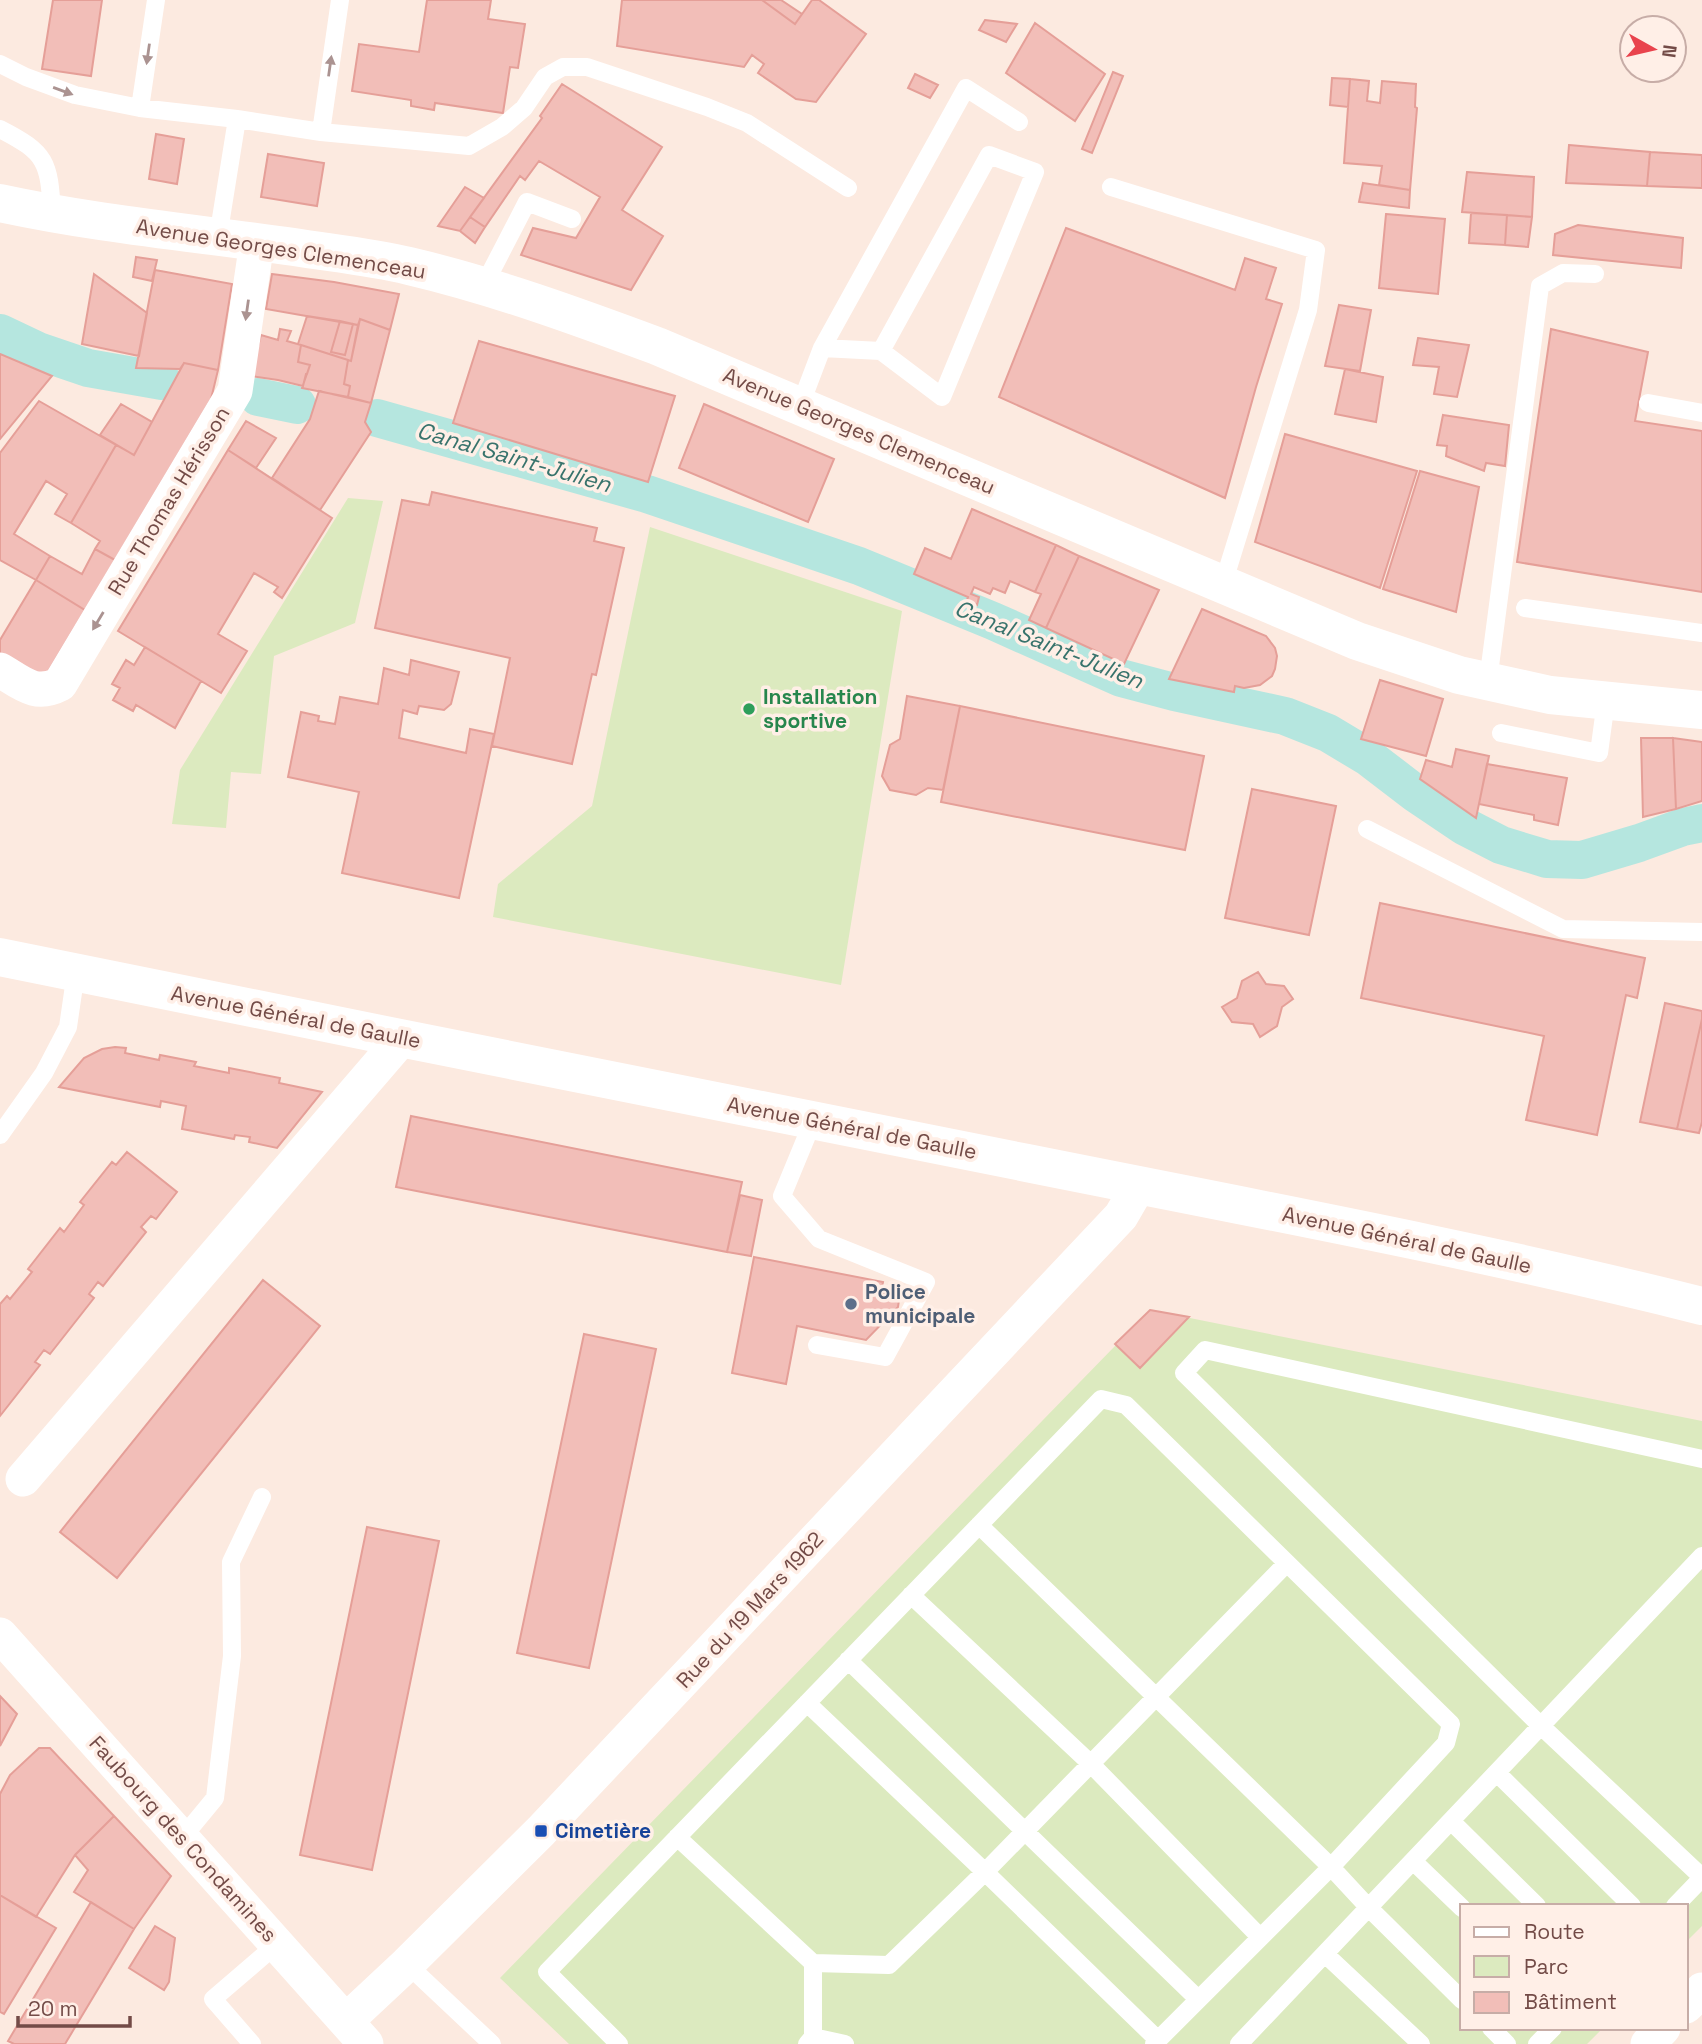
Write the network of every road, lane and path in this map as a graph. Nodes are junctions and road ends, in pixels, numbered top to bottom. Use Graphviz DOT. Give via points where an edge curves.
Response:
graph roads {
  1 [pos="156,0"];
  2 [pos="340,0"];
  3 [pos="0,64"];
  4 [pos="140,108"];
  5 [pos="237,119"];
  6 [pos="1019,122"];
  7 [pos="0,129"];
  8 [pos="321,132"];
  9 [pos="1111,187"];
  10 [pos="848,188"];
  11 [pos="0,203"];
  12 [pos="52,213"];
  13 [pos="572,219"];
  14 [pos="218,237"];
  15 [pos="257,242"];
  16 [pos="1595,274"];
  17 [pos="483,287"];
  18 [pos="822,348"];
  19 [pos="881,352"];
  20 [pos="1648,403"];
  21 [pos="800,406"];
  22 [pos="1702,413"];
  23 [pos="1223,584"];
  24 [pos="1525,608"];
  25 [pos="1702,633"];
  26 [pos="0,670"];
  27 [pos="1488,681"];
  28 [pos="1606,701"];
  29 [pos="1702,710"];
  30 [pos="1501,733"];
  31 [pos="1367,829"];
  32 [pos="1702,932"];
  33 [pos="0,957"];
  34 [pos="76,972"];
  35 [pos="402,1038"];
  36 [pos="813,1121"];
  37 [pos="0,1135"];
  38 [pos="1139,1185"];
  39 [pos="1699,1301"];
  40 [pos="817,1345"];
  41 [pos="1702,1459"];
  42 [pos="23,1479"];
  43 [pos="262,1497"];
  44 [pos="979,1525"];
  45 [pos="1702,1556"];
  46 [pos="1287,1563"];
  47 [pos="911,1595"];
  48 [pos="0,1635"];
  49 [pos="848,1660"];
  50 [pos="1156,1697"];
  51 [pos="807,1703"];
  52 [pos="1541,1726"];
  53 [pos="1090,1763"];
  54 [pos="1497,1773"];
  55 [pos="1451,1821"];
  56 [pos="1023,1831"];
  57 [pos="677,1837"];
  58 [pos="182,1838"];
  59 [pos="1413,1861"];
  60 [pos="1331,1867"];
  61 [pos="985,1872"];
  62 [pos="1702,1877"];
  63 [pos="1535,1904"];
  64 [pos="1630,1904"];
  65 [pos="1677,1904"];
  66 [pos="1460,1906"];
  67 [pos="1369,1908"];
  68 [pos="1260,1937"];
  69 [pos="277,1944"];
  70 [pos="1325,1954"];
  71 [pos="813,1963"];
  72 [pos="408,1964"];
  73 [pos="1702,1990"];
  74 [pos="1460,1998"];
  75 [pos="1198,1999"];
  76 [pos="1688,2004"];
  77 [pos="1493,2030"];
  78 [pos="1551,2030"];
  79 [pos="1661,2030"];
  80 [pos="356,2033"];
  81 [pos="810,2040"];
  82 [pos="1156,2042"];
  83 [pos="252,2044"];
  84 [pos="492,2044"];
  85 [pos="619,2044"];
  86 [pos="845,2044"];
  87 [pos="1238,2044"];
  88 [pos="1421,2044"];
  89 [pos="1507,2044"];
  90 [pos="1537,2044"];
  91 [pos="1648,2044"];
  1 -- 4 [label="lane, one-way"];
  8 -- 2 [label="lane, one-way"];
  3 -- 4 [label="lane, one-way" via="75,95"];
  4 -- 5 [label="lane"];
  5 -- 8 [label="lane"];
  5 -- 14 [label="lane"];
  6 -- 18 [label="lane" via="966,88"];
  7 -- 12 [label="lane" via="25,142 47,166"];
  8 -- 10 [label="lane" via="469,146 524,108 545,77 563,67 587,67 747,123"];
  9 -- 23 [label="lane" via="1316,250 1308,310"];
  11 -- 12 [label="main road, Avenue Georges Clemenceau"];
  12 -- 14 [label="main road, Avenue Georges Clemenceau"];
  13 -- 17 [label="lane" via="527,201"];
  14 -- 15 [label="main road, Avenue Georges Clemenceau"];
  15 -- 17 [label="main road, Avenue Georges Clemenceau" via="408,265"];
  15 -- 26 [label="street, Rue Thomas Hérisson, one-way" via="235,391 60,684 48,690 32,688"];
  16 -- 27 [label="lane" via="1563,273 1540,286"];
  17 -- 21 [label="main road, Avenue Georges Clemenceau" via="611,329"];
  18 -- 19 [label="lane"];
  18 -- 21 [label="lane"];
  19 -- 19 [label="lane" via="989,155 1035,172 942,397"];
  20 -- 22 [label="lane"];
  21 -- 23 [label="main road, Avenue Georges Clemenceau"];
  23 -- 27 [label="main road, Avenue Georges Clemenceau" via="1357,641"];
  24 -- 25 [label="lane"];
  27 -- 28 [label="main road, Avenue Georges Clemenceau"];
  28 -- 29 [label="main road, Avenue Georges Clemenceau"];
  28 -- 30 [label="lane" via="1599,753"];
  31 -- 32 [label="lane" via="1563,929"];
  33 -- 34 [label="main road, Avenue Général de Gaulle"];
  34 -- 35 [label="main road, Avenue Général de Gaulle"];
  34 -- 37 [label="lane" via="68,1027 44,1073"];
  35 -- 36 [label="main road, Avenue Général de Gaulle"];
  35 -- 42 [label="street"];
  36 -- 38 [label="main road, Avenue Général de Gaulle"];
  36 -- 40 [label="lane" via="782,1196 819,1239 926,1282 885,1357"];
  38 -- 39 [label="main road, Avenue Général de Gaulle"];
  38 -- 72 [label="street, Rue du 19 Mars 1962" via="1121,1216 541,1831"];
  41 -- 52 [label="lane" via="1205,1350 1184,1373"];
  43 -- 58 [label="lane" via="231,1562 232,1656 215,1798"];
  44 -- 46 [label="lane" via="1101,1399 1126,1405"];
  44 -- 47 [label="lane"];
  44 -- 50 [label="lane"];
  45 -- 52 [label="lane"];
  46 -- 50 [label="lane"];
  46 -- 60 [label="lane" via="1451,1724 1446,1743"];
  47 -- 49 [label="lane"];
  47 -- 53 [label="lane"];
  48 -- 58 [label="street, Faubourg des Condamines"];
  49 -- 51 [label="lane"];
  49 -- 56 [label="lane"];
  50 -- 53 [label="lane"];
  50 -- 60 [label="lane"];
  51 -- 57 [label="lane"];
  51 -- 61 [label="lane"];
  52 -- 54 [label="lane"];
  52 -- 62 [label="lane"];
  53 -- 56 [label="lane"];
  53 -- 68 [label="lane"];
  54 -- 55 [label="lane"];
  54 -- 64 [label="lane"];
  55 -- 59 [label="lane"];
  55 -- 63 [label="lane"];
  56 -- 61 [label="lane"];
  56 -- 75 [label="lane"];
  57 -- 71 [label="lane"];
  57 -- 85 [label="lane" via="547,1972"];
  58 -- 69 [label="street, Faubourg des Condamines"];
  59 -- 66 [label="lane"];
  59 -- 67 [label="lane"];
  60 -- 67 [label="lane"];
  60 -- 68 [label="lane"];
  61 -- 71 [label="lane" via="890,1965"];
  61 -- 82 [label="lane"];
  62 -- 65 [label="lane"];
  67 -- 70 [label="lane"];
  67 -- 74 [label="lane"];
  68 -- 75 [label="lane"];
  69 -- 80 [label="street, Faubourg des Condamines"];
  69 -- 83 [label="lane" via="213,1999"];
  70 -- 87 [label="lane"];
  70 -- 88 [label="lane"];
  71 -- 81 [label="lane"];
  72 -- 80 [label="street, Rue du 19 Mars 1962"];
  72 -- 84 [label="lane"];
  73 -- 76 [label="street"];
  75 -- 82 [label="lane"];
  77 -- 89 [label="lane"];
  78 -- 90 [label="lane"];
  79 -- 91 [label="street"];
  81 -- 86 [label="lane"];
}
